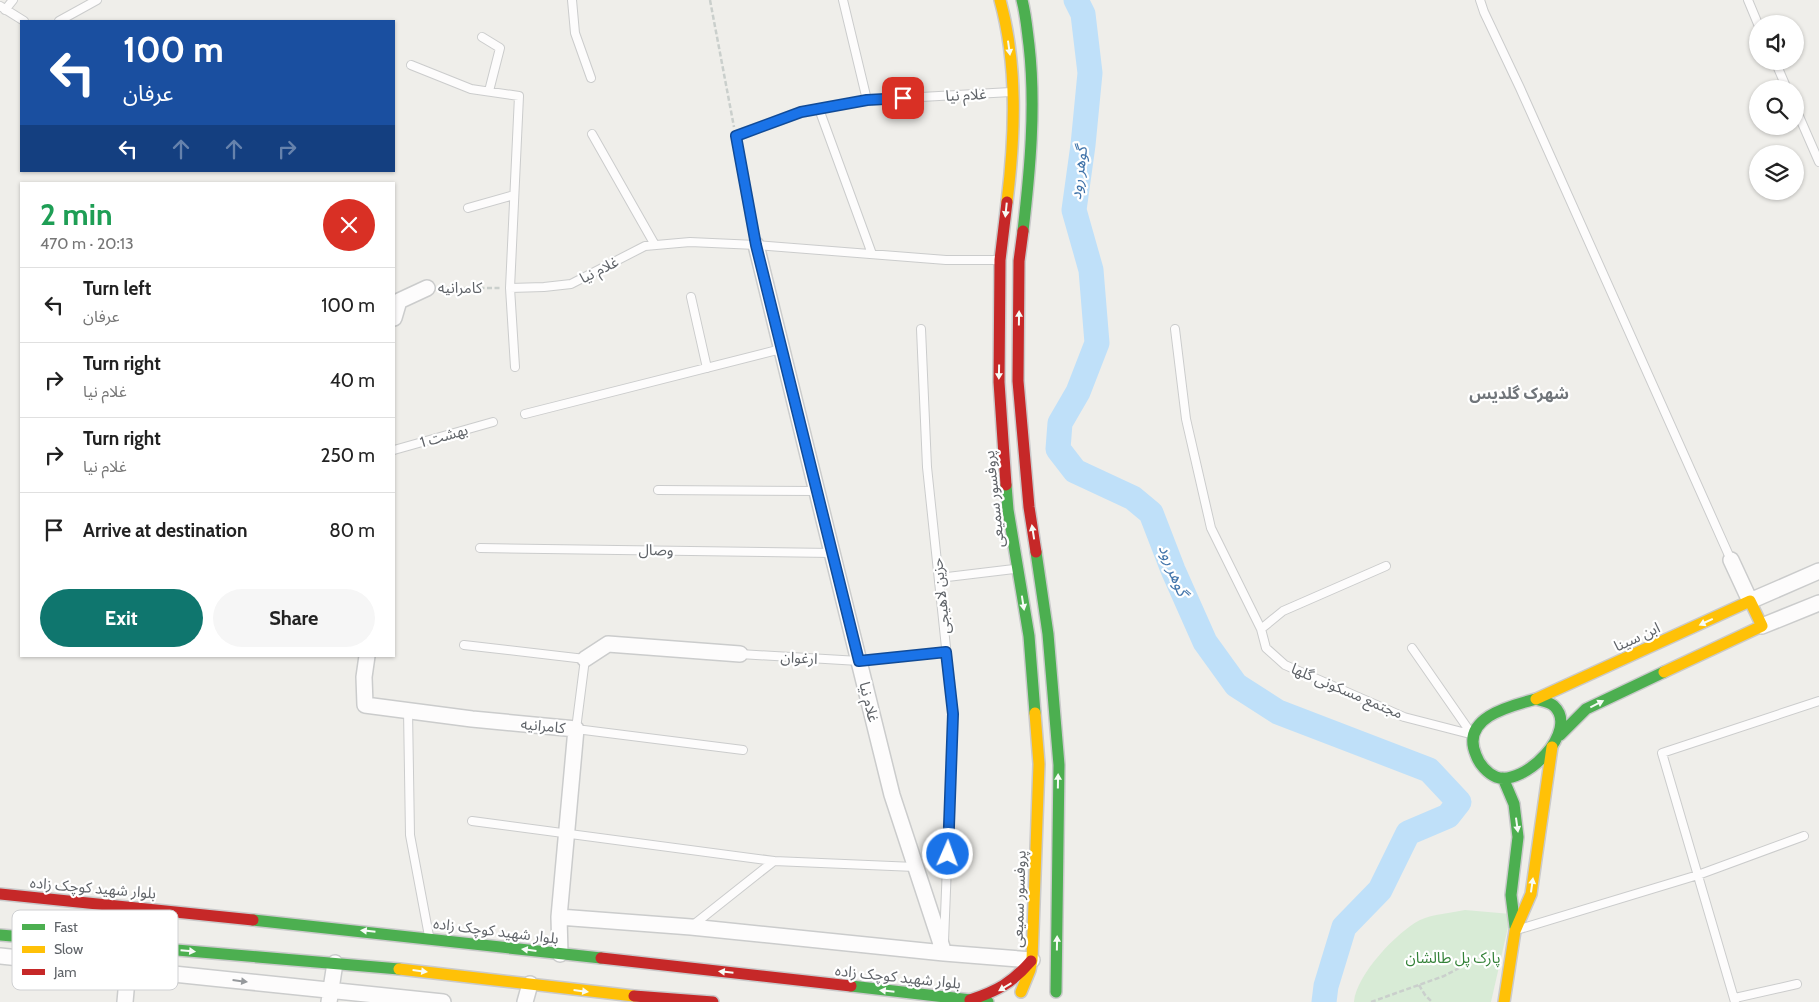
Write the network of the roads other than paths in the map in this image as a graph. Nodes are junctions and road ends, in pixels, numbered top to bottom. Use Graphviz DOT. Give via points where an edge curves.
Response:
graph roads {
  1 [pos="12,0"];
  2 [pos="97,0"];
  3 [pos="572,0"];
  4 [pos="843,0"];
  5 [pos="1000,0"];
  6 [pos="1022,0"];
  7 [pos="1480,0"];
  8 [pos="1748,0"];
  9 [pos="3,8"];
  10 [pos="1754,15"];
  11 [pos="22,20"];
  12 [pos="61,20"];
  13 [pos="482,37"];
  14 [pos="411,65"];
  15 [pos="591,78"];
  16 [pos="489,91"];
  17 [pos="1012,92"];
  18 [pos="867,100"];
  19 [pos="819,109"];
  20 [pos="1804,128"];
  21 [pos="592,134"];
  22 [pos="1819,162"];
  23 [pos="514,195"];
  24 [pos="468,208"];
  25 [pos="655,245"];
  26 [pos="756,245"];
  27 [pos="872,254"];
  28 [pos="1000,260"];
  29 [pos="427,288"];
  30 [pos="510,288"];
  31 [pos="691,297"];
  32 [pos="395,315"];
  33 [pos="920,329"];
  34 [pos="1175,329"];
  35 [pos="782,349"];
  36 [pos="515,367"];
  37 [pos="707,368"];
  38 [pos="525,414"];
  39 [pos="494,422"];
  40 [pos="395,450"];
  41 [pos="658,490"];
  42 [pos="817,492"];
  43 [pos="480,548"];
  44 [pos="832,553"];
  45 [pos="1731,560"];
  46 [pos="1386,566"];
  47 [pos="1018,568"];
  48 [pos="1819,571"];
  49 [pos="939,578"];
  50 [pos="1750,601"];
  51 [pos="1819,603"];
  52 [pos="1762,626"];
  53 [pos="1262,629"];
  54 [pos="464,646"];
  55 [pos="1412,648"];
  56 [pos="946,652"];
  57 [pos="740,654"];
  58 [pos="366,657"];
  59 [pos="585,659"];
  60 [pos="859,661"];
  61 [pos="1536,699"];
  62 [pos="1819,701"];
  63 [pos="408,710"];
  64 [pos="576,729"];
  65 [pos="1472,734"];
  66 [pos="1560,735"];
  67 [pos="1552,747"];
  68 [pos="743,750"];
  69 [pos="1503,778"];
  70 [pos="472,821"];
  71 [pos="567,834"];
  72 [pos="1804,836"];
  73 [pos="774,861"];
  74 [pos="915,867"];
  75 [pos="1698,876"];
  76 [pos="0,894"];
  77 [pos="163,910"];
  78 [pos="178,911"];
  79 [pos="559,917"];
  80 [pos="691,927"];
  81 [pos="1515,931"];
  82 [pos="429,938"];
  83 [pos="178,950"];
  84 [pos="944,953"];
  85 [pos="560,954"];
  86 [pos="1032,960"];
  87 [pos="335,963"];
  88 [pos="178,975"];
  89 [pos="530,984"];
  90 [pos="1797,984"];
  91 [pos="1048,989"];
  92 [pos="1021,992"];
  93 [pos="330,997"];
  94 [pos="612,998"];
  95 [pos="970,1000"];
  96 [pos="1065,1000"];
  97 [pos="1735,1000"];
  98 [pos="443,1002"];
  99 [pos="525,1002"];
  100 [pos="713,1002"];
  101 [pos="988,1002"];
  102 [pos="1012,1002"];
  103 [pos="1504,1002"];
  1 -- 9 [label="lane"];
  2 -- 12 [label="lane"];
  3 -- 15 [label="lane" via="575,33"];
  4 -- 18 [label="lane"];
  5 -- 17 [label="main road, پروفسور سمیعی, one-way" via="1013,75"];
  91 -- 6 [label="main road, one-way" via="1059,765 1048,634 1029,507 1018,381 1020,261 1030,169 1032,74"];
  7 -- 45 [label="lane"];
  8 -- 10 [label="lane"];
  9 -- 11 [label="lane"];
  13 -- 16 [label="lane" via="500,48"];
  14 -- 16 [label="lane" via="471,89"];
  16 -- 23 [label="lane" via="519,96"];
  17 -- 18 [label="lane, غلام نیا"];
  17 -- 28 [label="main road, پروفسور سمیعی, one-way" via="1011,168"];
  18 -- 19 [label="lane, غلام نیا"];
  19 -- 26 [label="lane, غلام نیا" via="801,112 736,136"];
  19 -- 27 [label="lane"];
  20 -- 22 [label="lane"];
  21 -- 25 [label="lane"];
  23 -- 24 [label="lane"];
  23 -- 30 [label="lane"];
  25 -- 26 [label="lane, غلام نیا" via="690,242"];
  25 -- 30 [label="lane, غلام نیا" via="645,246 571,284"];
  26 -- 27 [label="lane, غلام نیا"];
  26 -- 35 [label="street, غلام نیا"];
  27 -- 28 [label="lane, غلام نیا" via="946,260"];
  28 -- 47 [label="main road, پروفسور سمیعی, one-way" via="999,382 1008,510"];
  29 -- 32 [label="street, کامرانیه" via="399,301"];
  30 -- 36 [label="lane"];
  31 -- 37 [label="lane"];
  33 -- 49 [label="lane, حزین لاهیجی" via="927,467"];
  34 -- 53 [label="lane, مجتمع مسکونی گلها" via="1186,419 1211,528"];
  35 -- 37 [label="lane"];
  35 -- 42 [label="street, غلام نیا"];
  37 -- 38 [label="lane"];
  39 -- 40 [label="lane, بهشت 1"];
  41 -- 42 [label="lane"];
  42 -- 44 [label="street, غلام نیا"];
  43 -- 44 [label="lane, وصال"];
  44 -- 60 [label="street, غلام نیا"];
  45 -- 50 [label="street"];
  46 -- 53 [label="lane" via="1283,611"];
  47 -- 49 [label="lane"];
  47 -- 86 [label="main road, پروفسور سمیعی, one-way" via="1029,636 1039,764"];
  48 -- 50 [label="street"];
  49 -- 56 [label="lane, حزین لاهیجی"];
  50 -- 52 [label="main road"];
  50 -- 61 [label="main road, ابن سینا, one-way"];
  51 -- 52 [label="street"];
  66 -- 52 [label="main road, one-way" via="1586,709"];
  53 -- 65 [label="lane, مجتمع مسکونی گلها" via="1266,648 1285,665 1404,717"];
  54 -- 59 [label="lane"];
  55 -- 65 [label="lane"];
  56 -- 60 [label="lane, ارغوان"];
  56 -- 84 [label="lane, حزین لاهیجی" via="953,714"];
  57 -- 59 [label="street" via="608,644"];
  57 -- 60 [label="lane, ارغوان"];
  58 -- 63 [label="street, کامرانیه" via="365,704"];
  59 -- 64 [label="lane"];
  60 -- 74 [label="street, غلام نیا" via="892,795"];
  61 -- 65 [label="main road" via="1491,715"];
  61 -- 66 [label="main road" via="1550,701 1558,710 1562,723"];
  62 -- 75 [label="lane" via="1662,754"];
  63 -- 64 [label="street, کامرانیه"];
  63 -- 82 [label="lane" via="410,835"];
  64 -- 68 [label="lane"];
  64 -- 71 [label="street, کامرانیه"];
  65 -- 69 [label="main road" via="1472,748 1478,760 1493,776"];
  66 -- 67 [label="main road"];
  67 -- 69 [label="main road" via="1526,771 1515,777"];
  81 -- 67 [label="main road, one-way" via="1531,894"];
  69 -- 81 [label="main road, one-way" via="1514,804 1518,837 1512,895"];
  70 -- 71 [label="lane"];
  71 -- 73 [label="lane"];
  71 -- 79 [label="street, کامرانیه"];
  72 -- 75 [label="lane"];
  73 -- 74 [label="lane"];
  73 -- 80 [label="lane"];
  74 -- 84 [label="street, غلام نیا"];
  75 -- 81 [label="lane"];
  75 -- 97 [label="lane"];
  77 -- 76 [label="main road, بلوار شهید کوچک زاده, one-way"];
  82 -- 78 [label="main road, بلوار شهید کوچک زاده, one-way"];
  79 -- 80 [label="street"];
  79 -- 85 [label="street, کامرانیه"];
  80 -- 84 [label="street"];
  81 -- 103 [label="main road"];
  85 -- 82 [label="main road, بلوار شهید کوچک زاده, one-way"];
  83 -- 87 [label="main road, one-way"];
  84 -- 86 [label="street"];
  95 -- 85 [label="main road, بلوار شهید کوچک زاده, one-way"];
  86 -- 92 [label="main road, پروفسور سمیعی"];
  86 -- 95 [label="main road, one-way" via="1007,986"];
  87 -- 89 [label="main road, one-way"];
  87 -- 93 [label="street"];
  88 -- 93 [label="street, one-way"];
  89 -- 94 [label="main road, one-way"];
  89 -- 99 [label="street"];
  90 -- 97 [label="lane"];
  91 -- 92 [label="main road" via="1029,988"];
  91 -- 96 [label="main road"];
  92 -- 102 [label="main road"];
  93 -- 98 [label="street"];
  94 -- 100 [label="main road"];
  95 -- 101 [label="main road, بلوار شهید کوچک زاده"];
}
